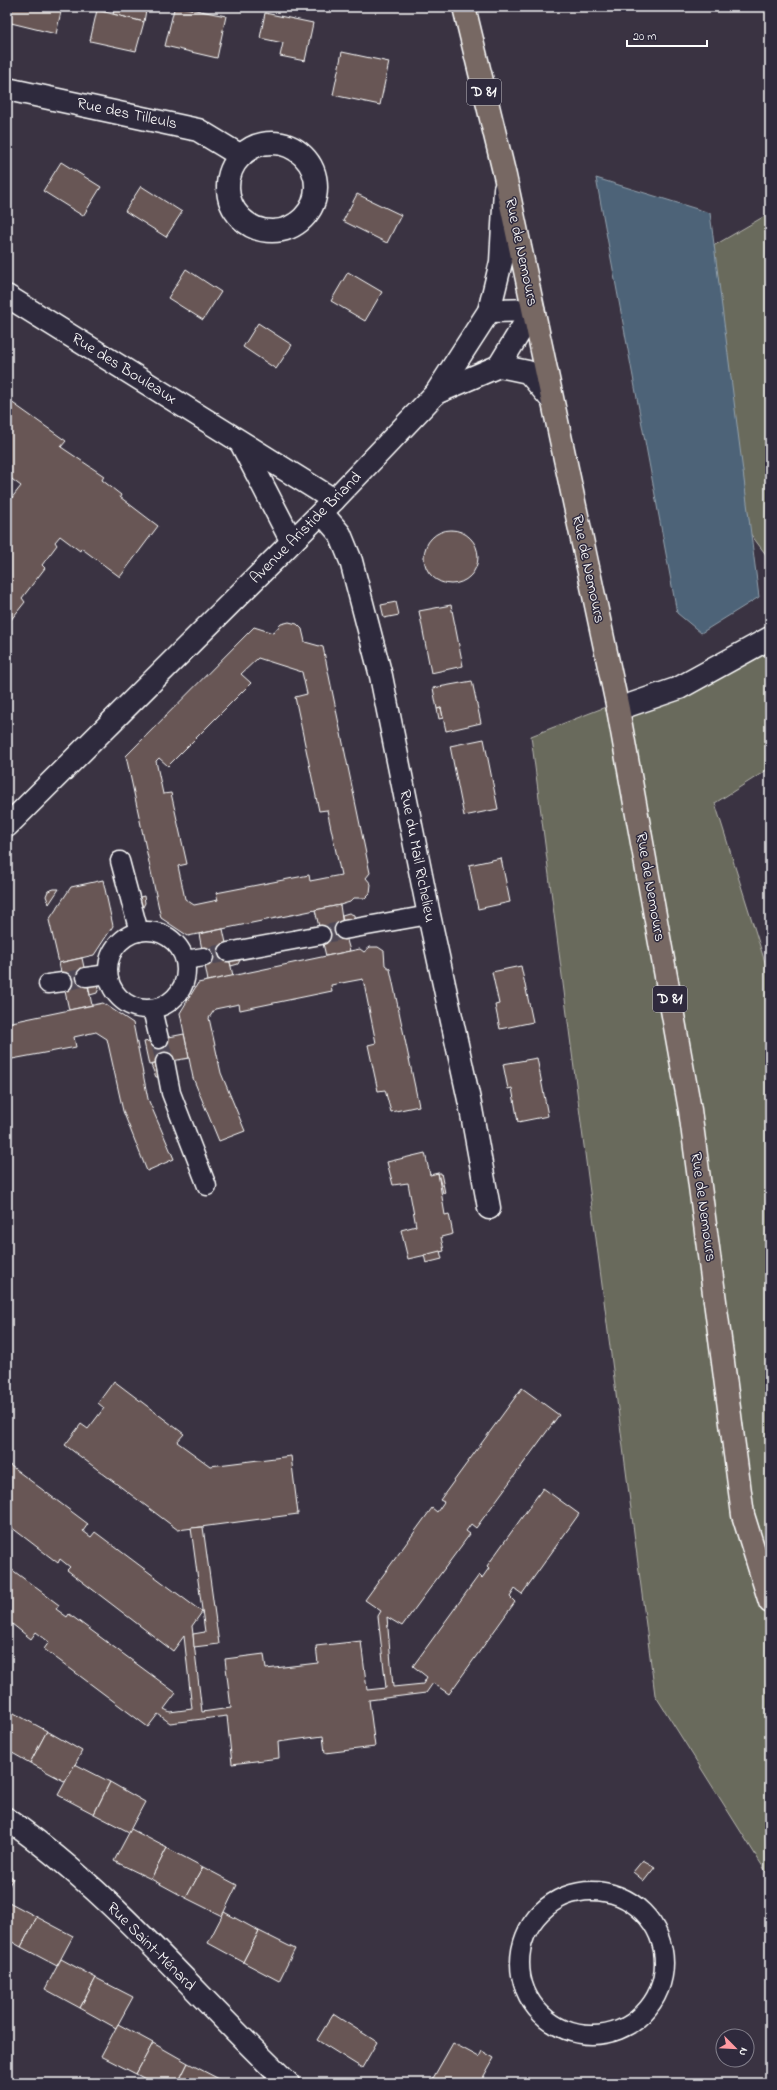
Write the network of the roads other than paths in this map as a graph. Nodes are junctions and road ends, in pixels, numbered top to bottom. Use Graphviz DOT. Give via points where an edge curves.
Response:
graph roads {
  1 [pos="464,7"];
  2 [pos="7,89"];
  3 [pos="241,156"];
  4 [pos="505,176"];
  5 [pos="7,296"];
  6 [pos="533,310"];
  7 [pos="489,311"];
  8 [pos="499,366"];
  9 [pos="436,393"];
  10 [pos="551,399"];
  11 [pos="241,443"];
  12 [pos="328,506"];
  13 [pos="292,542"];
  14 [pos="770,638"];
  15 [pos="618,710"];
  16 [pos="7,826"];
  17 [pos="120,861"];
  18 [pos="428,915"];
  19 [pos="344,930"];
  20 [pos="139,932"];
  21 [pos="321,935"];
  22 [pos="228,952"];
  23 [pos="204,957"];
  24 [pos="185,960"];
  25 [pos="108,974"];
  26 [pos="86,977"];
  27 [pos="152,1009"];
  28 [pos="159,1039"];
  29 [pos="164,1062"];
  30 [pos="207,1186"];
  31 [pos="489,1208"];
  32 [pos="770,1602"];
  33 [pos="7,1819"];
  34 [pos="646,1914"];
  35 [pos="288,2083"];
  1 -- 4 [label="main road, D 81"];
  2 -- 3 [label="street, Rue des Tilleuls" via="198,130"];
  4 -- 6 [label="main road, Rue de Nemours / D 81"];
  4 -- 7 [label="street, Avenue Aristide Briand" via="501,262"];
  5 -- 11 [label="street, Rue des Bouleaux"];
  6 -- 7 [label="street"];
  6 -- 8 [label="street"];
  6 -- 10 [label="main road, Rue de Nemours / D 81"];
  7 -- 9 [label="street, Avenue Aristide Briand"];
  8 -- 9 [label="street"];
  8 -- 10 [label="street" via="528,372"];
  9 -- 12 [label="street, Avenue Aristide Briand"];
  10 -- 15 [label="main road, Rue de Nemours / D 81"];
  11 -- 12 [label="street, Rue des Bouleaux"];
  11 -- 13 [label="street"];
  12 -- 13 [label="street, Avenue Aristide Briand"];
  12 -- 18 [label="street, Rue du Mail Richelieu" via="351,561 381,676"];
  13 -- 16 [label="street, Avenue Aristide Briand"];
  14 -- 15 [label="street" via="679,688"];
  15 -- 32 [label="main road, Rue de Nemours / D 81" via="690,1110 743,1515"];
  17 -- 20 [label="street"];
  18 -- 19 [label="street"];
  18 -- 31 [label="street, Rue du Mail Richelieu" via="471,1109"];
  20 -- 24 [label="street" via="150,931 167,937 180,949"];
  20 -- 25 [label="street" via="119,943 109,962"];
  21 -- 22 [label="street"];
  23 -- 24 [label="street"];
  24 -- 27 [label="street" via="183,986 176,997 165,1005"];
  25 -- 26 [label="street"];
  25 -- 27 [label="street" via="111,986 123,1001 140,1009"];
  27 -- 28 [label="street"];
  29 -- 30 [label="street" via="171,1093"];
  33 -- 35 [label="street, Rue Saint-Ménard" via="32,1837 110,1905"];
  34 -- 34 [label="street" via="628,1900 607,1892 582,1891 558,1899 538,1915 525,1936 519,1961 523,1986 535,2008 554,2025 577,2034 599,2035 622,2029 640,2017 654,1999 663,1978 664,1955 658,1933"];
}
